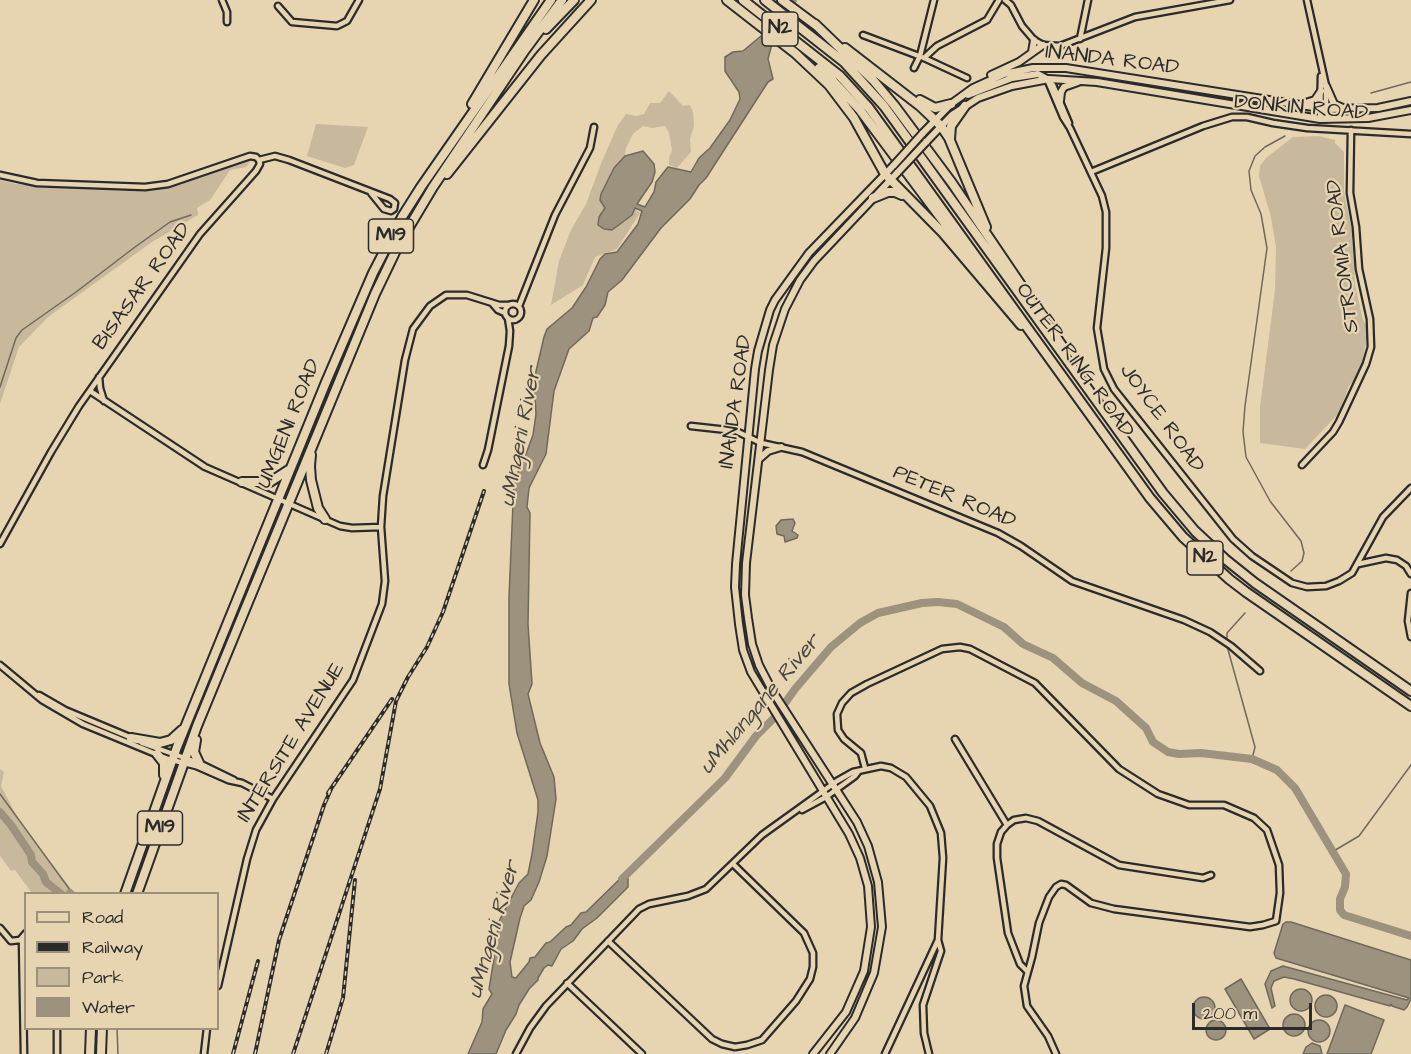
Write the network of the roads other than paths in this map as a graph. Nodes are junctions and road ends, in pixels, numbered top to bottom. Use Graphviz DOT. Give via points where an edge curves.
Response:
graph roads {
  1 [pos="222,0"];
  2 [pos="359,0"];
  3 [pos="534,0"];
  4 [pos="551,0"];
  5 [pos="562,0"];
  6 [pos="574,0"];
  7 [pos="591,0"];
  8 [pos="727,0"];
  9 [pos="743,0"];
  10 [pos="765,0"];
  11 [pos="782,0"];
  12 [pos="934,0"];
  13 [pos="999,0"];
  14 [pos="1005,0"];
  15 [pos="1088,0"];
  16 [pos="1230,0"];
  17 [pos="1309,2"];
  18 [pos="278,6"];
  19 [pos="226,22"];
  20 [pos="863,35"];
  21 [pos="1080,39"];
  22 [pos="1034,40"];
  23 [pos="830,42"];
  24 [pos="1043,45"];
  25 [pos="1032,52"];
  26 [pos="922,57"];
  27 [pos="814,63"];
  28 [pos="1057,67"];
  29 [pos="914,68"];
  30 [pos="967,78"];
  31 [pos="1047,79"];
  32 [pos="888,80"];
  33 [pos="504,81"];
  34 [pos="1085,81"];
  35 [pos="1324,89"];
  36 [pos="962,96"];
  37 [pos="1411,100"];
  38 [pos="1060,101"];
  39 [pos="951,104"];
  40 [pos="1296,105"];
  41 [pos="965,106"];
  42 [pos="1324,109"];
  43 [pos="1347,110"];
  44 [pos="1411,110"];
  45 [pos="1323,119"];
  46 [pos="938,122"];
  47 [pos="464,124"];
  48 [pos="594,127"];
  49 [pos="1070,128"];
  50 [pos="1351,130"];
  51 [pos="1411,134"];
  52 [pos="952,145"];
  53 [pos="259,160"];
  54 [pos="1091,172"];
  55 [pos="0,176"];
  56 [pos="888,177"];
  57 [pos="885,191"];
  58 [pos="371,193"];
  59 [pos="873,198"];
  60 [pos="913,202"];
  61 [pos="994,245"];
  62 [pos="395,252"];
  63 [pos="492,303"];
  64 [pos="508,305"];
  65 [pos="519,306"];
  66 [pos="506,316"];
  67 [pos="515,320"];
  68 [pos="1020,324"];
  69 [pos="510,331"];
  70 [pos="1050,359"];
  71 [pos="99,377"];
  72 [pos="1087,387"];
  73 [pos="90,391"];
  74 [pos="104,401"];
  75 [pos="691,426"];
  76 [pos="747,436"];
  77 [pos="314,439"];
  78 [pos="761,443"];
  79 [pos="781,447"];
  80 [pos="759,460"];
  81 [pos="483,465"];
  82 [pos="1302,465"];
  83 [pos="290,469"];
  84 [pos="242,482"];
  85 [pos="1411,488"];
  86 [pos="278,498"];
  87 [pos="288,503"];
  88 [pos="325,519"];
  89 [pos="381,527"];
  90 [pos="0,544"];
  91 [pos="1358,564"];
  92 [pos="1411,574"];
  93 [pos="1411,593"];
  94 [pos="1411,637"];
  95 [pos="0,665"];
  96 [pos="1260,671"];
  97 [pos="25,686"];
  98 [pos="1411,691"];
  99 [pos="1411,706"];
  100 [pos="188,721"];
  101 [pos="197,726"];
  102 [pos="131,738"];
  103 [pos="955,739"];
  104 [pos="157,754"];
  105 [pos="173,758"];
  106 [pos="184,760"];
  107 [pos="199,763"];
  108 [pos="865,768"];
  109 [pos="234,780"];
  110 [pos="163,785"];
  111 [pos="835,786"];
  112 [pos="824,795"];
  113 [pos="273,799"];
  114 [pos="1007,825"];
  115 [pos="733,864"];
  116 [pos="1211,875"];
  117 [pos="126,892"];
  118 [pos="138,892"];
  119 [pos="0,928"];
  120 [pos="24,936"];
  121 [pos="22,938"];
  122 [pos="939,940"];
  123 [pos="608,941"];
  124 [pos="1027,971"];
  125 [pos="219,982"];
  126 [pos="567,983"];
  127 [pos="57,1030"];
  128 [pos="91,1030"];
  129 [pos="102,1030"];
  130 [pos="207,1030"];
  131 [pos="24,1054"];
  132 [pos="57,1054"];
  133 [pos="90,1054"];
  134 [pos="101,1054"];
  135 [pos="204,1054"];
  136 [pos="516,1054"];
  137 [pos="642,1054"];
  138 [pos="813,1054"];
  139 [pos="830,1054"];
  140 [pos="885,1054"];
  141 [pos="929,1054"];
  142 [pos="1056,1054"];
  1 -- 19 [label="street"];
  2 -- 18 [label="street" via="347,21 337,26 296,23"];
  3 -- 47 [label="highway"];
  4 -- 47 [label="highway, UMGENI ROAD / M19"];
  5 -- 33 [label="highway, UMGENI ROAD / M19"];
  6 -- 33 [label="highway"];
  7 -- 62 [label="highway" via="519,82 447,174"];
  8 -- 27 [label="highway" via="795,53"];
  9 -- 27 [label="highway, OUTER RING ROAD / N2"];
  10 -- 23 [label="highway, OUTER RING ROAD / N2"];
  11 -- 23 [label="highway" via="814,24"];
  12 -- 26 [label="street"];
  13 -- 26 [label="street" via="987,20"];
  14 -- 22 [label="street"];
  15 -- 21 [label="street"];
  16 -- 21 [label="street" via="1135,17"];
  17 -- 35 [label="street"];
  20 -- 26 [label="street"];
  21 -- 24 [label="street" via="1060,46"];
  22 -- 24 [label="street"];
  22 -- 25 [label="main road"];
  23 -- 32 [label="highway"];
  23 -- 61 [label="highway" via="873,80 894,105"];
  23 -- 72 [label="highway, OUTER RING ROAD / N2" via="894,119"];
  24 -- 25 [label="main road"];
  25 -- 36 [label="main road" via="980,80"];
  26 -- 29 [label="street"];
  26 -- 30 [label="street"];
  27 -- 56 [label="highway" via="854,118"];
  27 -- 68 [label="highway" via="860,110"];
  27 -- 70 [label="highway, OUTER RING ROAD / N2" via="855,91 882,123"];
  28 -- 31 [label="main road"];
  28 -- 36 [label="main road, INANDA ROAD" via="1004,74"];
  28 -- 40 [label="main road, INANDA ROAD"];
  31 -- 34 [label="main road, INANDA ROAD"];
  31 -- 36 [label="main road" via="1038,74 1012,78"];
  31 -- 38 [label="street, JOYCE ROAD"];
  31 -- 41 [label="main road, INANDA ROAD" via="1005,88"];
  31 -- 49 [label="street, JOYCE ROAD"];
  32 -- 39 [label="highway" via="930,107"];
  32 -- 46 [label="highway"];
  33 -- 62 [label="highway, UMGENI ROAD / M19"];
  34 -- 38 [label="main road" via="1064,87"];
  34 -- 45 [label="main road, INANDA ROAD"];
  35 -- 40 [label="main road" via="1315,100"];
  35 -- 42 [label="street"];
  35 -- 43 [label="main road" via="1334,104"];
  36 -- 39 [label="main road, INANDA ROAD"];
  37 -- 43 [label="main road, INANDA ROAD"];
  38 -- 49 [label="street, JOYCE ROAD"];
  39 -- 46 [label="main road, INANDA ROAD"];
  40 -- 42 [label="main road, INANDA ROAD"];
  41 -- 46 [label="main road, INANDA ROAD"];
  41 -- 52 [label="highway" via="951,126"];
  42 -- 43 [label="main road, INANDA ROAD"];
  42 -- 45 [label="street"];
  44 -- 45 [label="main road, INANDA ROAD" via="1368,118"];
  46 -- 52 [label="highway"];
  46 -- 56 [label="main road, INANDA ROAD, bridge" via="922,134"];
  46 -- 56 [label="main road, INANDA ROAD, bridge" via="926,142 898,172"];
  47 -- 83 [label="highway, UMGENI ROAD / M19" via="388,242"];
  48 -- 65 [label="street" via="590,148 551,223"];
  49 -- 54 [label="street, JOYCE ROAD"];
  50 -- 51 [label="street, DONKIN ROAD"];
  50 -- 54 [label="street, DONKIN ROAD" via="1286,126 1232,117"];
  50 -- 82 [label="street, STROMIA ROAD" via="1350,193 1371,347 1339,422"];
  52 -- 61 [label="highway"];
  53 -- 55 [label="street" via="250,156 168,184 145,187 45,183"];
  53 -- 58 [label="street" via="279,157"];
  53 -- 71 [label="street, BISASAR ROAD" via="256,171 200,234"];
  54 -- 91 [label="street, JOYCE ROAD" via="1102,196 1107,222 1097,335 1104,369 1114,389 1226,531 1252,556 1285,579 1307,587 1339,581"];
  56 -- 57 [label="main road, INANDA ROAD"];
  56 -- 60 [label="highway"];
  56 -- 76 [label="main road, INANDA ROAD" via="876,183 809,254 775,300 758,351"];
  57 -- 59 [label="highway"];
  57 -- 60 [label="highway" via="898,192"];
  58 -- 58 [label="street" via="393,201 394,209 384,209"];
  59 -- 78 [label="main road, INANDA ROAD" via="808,269 785,309 773,345"];
  60 -- 68 [label="highway"];
  61 -- 72 [label="highway"];
  62 -- 77 [label="highway, UMGENI ROAD / M19"];
  63 -- 64 [label="street, INTERSITE AVENUE"];
  63 -- 66 [label="street, INTERSITE AVENUE"];
  63 -- 89 [label="street, INTERSITE AVENUE" via="467,295 446,295 430,306 413,330 405,360"];
  64 -- 65 [label="street"];
  64 -- 66 [label="street"];
  65 -- 67 [label="street" via="521,315"];
  66 -- 67 [label="street"];
  66 -- 69 [label="street"];
  67 -- 69 [label="street"];
  68 -- 70 [label="highway"];
  69 -- 81 [label="street"];
  70 -- 99 [label="highway, OUTER RING ROAD / N2" via="1150,498 1184,537 1246,592"];
  71 -- 73 [label="street, BISASAR ROAD"];
  71 -- 74 [label="street"];
  72 -- 98 [label="highway, OUTER RING ROAD / N2" via="1163,493 1211,547"];
  73 -- 74 [label="street"];
  73 -- 90 [label="street, BISASAR ROAD"];
  74 -- 84 [label="street" via="205,466"];
  75 -- 76 [label="street, PETER ROAD"];
  76 -- 78 [label="street, PETER ROAD"];
  76 -- 112 [label="main road, INANDA ROAD" via="735,587 743,650 766,699"];
  77 -- 87 [label="highway, UMGENI ROAD / M19"];
  77 -- 88 [label="highway" via="310,473 318,508"];
  78 -- 79 [label="street, PETER ROAD"];
  78 -- 80 [label="main road, INANDA ROAD"];
  79 -- 80 [label="main road" via="768,451"];
  79 -- 96 [label="street, PETER ROAD" via="998,533 1071,581 1184,620 1226,642"];
  80 -- 111 [label="main road, INANDA ROAD" via="746,562 745,595 752,644 772,692"];
  83 -- 84 [label="highway" via="270,482"];
  83 -- 86 [label="highway, UMGENI ROAD / M19"];
  84 -- 86 [label="street"];
  85 -- 91 [label="street" via="1383,517"];
  86 -- 87 [label="street"];
  86 -- 100 [label="highway, UMGENI ROAD / M19"];
  87 -- 88 [label="street"];
  87 -- 101 [label="highway, UMGENI ROAD / M19"];
  88 -- 89 [label="street" via="352,528"];
  89 -- 113 [label="street, INTERSITE AVENUE" via="384,591 363,658 347,691"];
  91 -- 92 [label="street" via="1386,558 1397,560"];
  93 -- 94 [label="street"];
  95 -- 97 [label="street"];
  97 -- 102 [label="street" via="65,710"];
  97 -- 104 [label="street" via="68,716"];
  100 -- 102 [label="highway" via="176,737 164,742"];
  100 -- 105 [label="highway, UMGENI ROAD / M19"];
  101 -- 106 [label="highway, UMGENI ROAD / M19"];
  101 -- 107 [label="highway" via="194,752"];
  102 -- 105 [label="street"];
  103 -- 114 [label="street"];
  104 -- 105 [label="street"];
  104 -- 110 [label="highway" via="164,763"];
  105 -- 106 [label="street"];
  105 -- 110 [label="highway, UMGENI ROAD / M19"];
  106 -- 107 [label="street"];
  106 -- 109 [label="street"];
  106 -- 118 [label="highway, UMGENI ROAD / M19"];
  107 -- 109 [label="street"];
  108 -- 111 [label="street"];
  108 -- 122 [label="street" via="886,767 902,774 934,816 943,849"];
  108 -- 124 [label="street" via="861,753 844,739 837,725 839,709 856,690 955,646 970,649 1035,683 1119,769 1158,794 1189,805 1224,805 1264,825 1280,871 1276,921 1250,927 1114,909 1091,903 1070,886 1061,884 1049,897"];
  109 -- 113 [label="street"];
  110 -- 117 [label="highway, UMGENI ROAD / M19"];
  111 -- 112 [label="street"];
  111 -- 139 [label="main road, INANDA ROAD" via="868,846 878,882 882,927 869,989"];
  112 -- 115 [label="street" via="762,835"];
  112 -- 138 [label="main road, INANDA ROAD" via="849,834 864,870 871,927 866,964 854,997 838,1025"];
  113 -- 125 [label="street, INTERSITE AVENUE" via="251,845"];
  114 -- 116 [label="street" via="1032,819 1119,865 1203,878"];
  114 -- 124 [label="street" via="997,844 998,867 1011,940 1020,964"];
  115 -- 123 [label="street" via="700,892 639,909"];
  115 -- 123 [label="street" via="804,933 813,953 810,979 762,1040 735,1047 712,1039"];
  119 -- 121 [label="street" via="11,941"];
  120 -- 121 [label="street"];
  121 -- 131 [label="street"];
  122 -- 140 [label="street"];
  122 -- 141 [label="street" via="941,951 923,1005"];
  123 -- 126 [label="street"];
  124 -- 142 [label="street" via="1027,1006"];
  126 -- 136 [label="street" via="537,1018"];
  126 -- 137 [label="street"];
  127 -- 132 [label="street"];
  128 -- 133 [label="highway"];
  129 -- 134 [label="highway"];
  130 -- 135 [label="street"];
}
